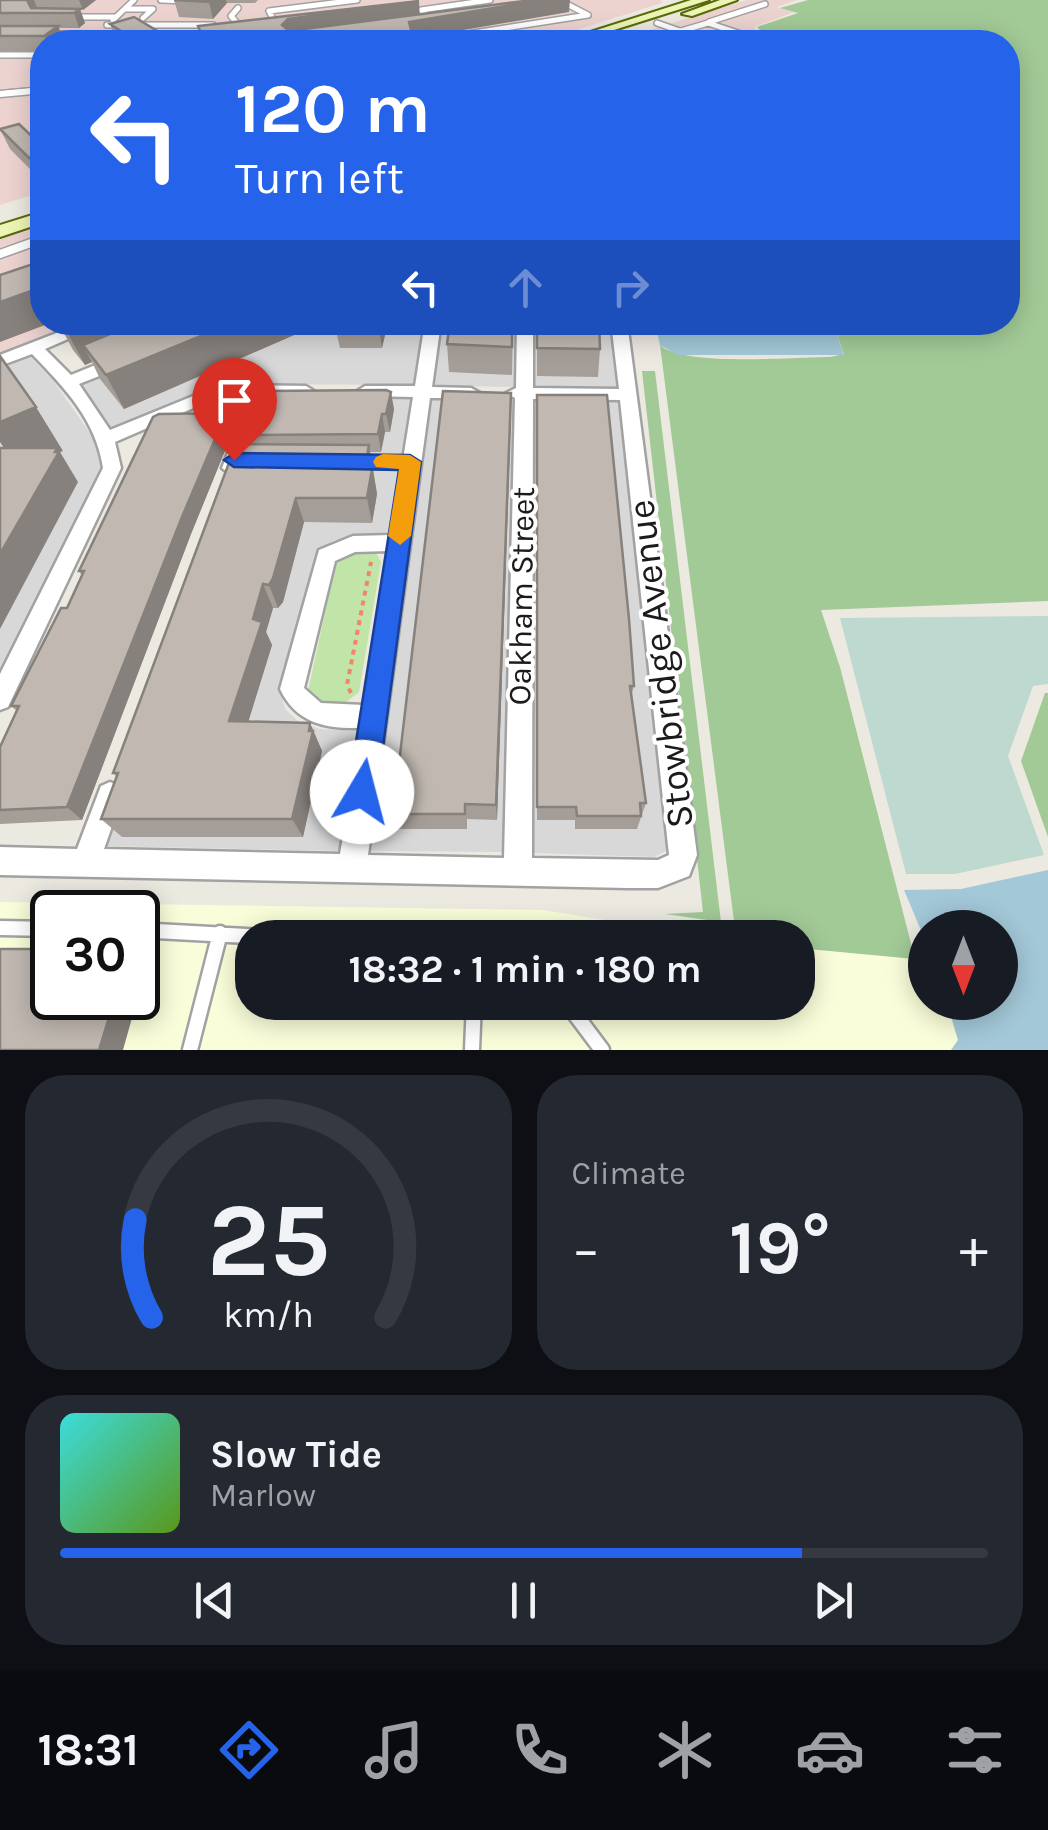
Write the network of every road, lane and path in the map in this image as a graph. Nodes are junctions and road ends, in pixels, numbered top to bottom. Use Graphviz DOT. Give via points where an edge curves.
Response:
graph roads {
  1 [pos="134,0"];
  2 [pos="160,0"];
  3 [pos="357,0"];
  4 [pos="490,0"];
  5 [pos="559,0"];
  6 [pos="703,0"];
  7 [pos="731,0"];
  8 [pos="188,2"];
  9 [pos="413,2"];
  10 [pos="567,3"];
  11 [pos="765,4"];
  12 [pos="548,6"];
  13 [pos="98,7"];
  14 [pos="238,8"];
  15 [pos="362,8"];
  16 [pos="124,9"];
  17 [pos="344,10"];
  18 [pos="421,10"];
  19 [pos="404,12"];
  20 [pos="310,15"];
  21 [pos="54,16"];
  22 [pos="85,17"];
  23 [pos="116,17"];
  24 [pos="143,18"];
  25 [pos="274,19"];
  26 [pos="255,21"];
  27 [pos="650,21"];
  28 [pos="708,23"];
  29 [pos="438,24"];
  30 [pos="107,25"];
  31 [pos="182,25"];
  32 [pos="191,25"];
  33 [pos="419,26"];
  34 [pos="101,30"];
  35 [pos="180,30"];
  36 [pos="185,30"];
  37 [pos="444,30"];
  38 [pos="497,30"];
  39 [pos="614,30"];
  40 [pos="627,30"];
  41 [pos="678,30"];
  42 [pos="684,30"];
  43 [pos="726,30"];
  44 [pos="0,55"];
  45 [pos="30,56"];
  46 [pos="30,91"];
  47 [pos="0,94"];
  48 [pos="30,207"];
  49 [pos="0,216"];
  50 [pos="30,221"];
  51 [pos="0,231"];
  52 [pos="30,244"];
  53 [pos="0,254"];
  54 [pos="68,335"];
  55 [pos="431,335"];
  56 [pos="526,335"];
  57 [pos="621,335"];
  58 [pos="35,348"];
  59 [pos="133,356"];
  60 [pos="0,361"];
  61 [pos="67,383"];
  62 [pos="260,390"];
  63 [pos="320,391"];
  64 [pos="354,391"];
  65 [pos="421,392"];
  66 [pos="524,393"];
  67 [pos="628,394"];
  68 [pos="106,439"];
  69 [pos="352,462"];
  70 [pos="410,462"];
  71 [pos="221,496"];
  72 [pos="398,543"];
  73 [pos="376,554"];
  74 [pos="0,699"];
  75 [pos="352,700"];
  76 [pos="373,716"];
  77 [pos="119,772"];
  78 [pos="0,861"];
  79 [pos="85,864"];
  80 [pos="352,868"];
  81 [pos="518,870"];
  82 [pos="0,928"];
  83 [pos="30,929"];
  84 [pos="160,931"];
  85 [pos="220,933"];
  86 [pos="235,934"];
  87 [pos="473,1020"];
  88 [pos="580,1020"];
  89 [pos="190,1050"];
  90 [pos="472,1050"];
  91 [pos="602,1050"];
  1 -- 16 [label="lane"];
  2 -- 8 [label="lane"];
  3 -- 25 [label="lane" via="269,11"];
  4 -- 18 [label="lane"];
  5 -- 10 [label="lane"];
  6 -- 27 [label="main road"];
  7 -- 27 [label="main road"];
  9 -- 18 [label="lane"];
  10 -- 12 [label="lane"];
  10 -- 38 [label="lane" via="588,14"];
  11 -- 28 [label="lane"];
  13 -- 22 [label="lane"];
  14 -- 32 [label="lane" via="231,16 237,24"];
  15 -- 17 [label="lane"];
  16 -- 23 [label="lane"];
  16 -- 24 [label="lane" via="153,9"];
  18 -- 19 [label="lane"];
  18 -- 29 [label="lane"];
  20 -- 25 [label="lane"];
  21 -- 22 [label="lane"];
  22 -- 23 [label="lane"];
  23 -- 30 [label="lane"];
  25 -- 26 [label="lane"];
  27 -- 39 [label="main road"];
  27 -- 40 [label="main road"];
  27 -- 41 [label="lane"];
  28 -- 42 [label="lane"];
  28 -- 43 [label="lane"];
  29 -- 33 [label="lane"];
  29 -- 37 [label="lane"];
  30 -- 31 [label="lane"];
  30 -- 34 [label="lane"];
  31 -- 32 [label="lane"];
  31 -- 35 [label="lane"];
  32 -- 36 [label="lane"];
  44 -- 45 [label="lane"];
  46 -- 47 [label="lane"];
  48 -- 49 [label="main road"];
  50 -- 51 [label="main road"];
  52 -- 53 [label="lane"];
  54 -- 58 [label="street"];
  55 -- 65 [label="street"];
  56 -- 66 [label="street, Oakham Street"];
  57 -- 67 [label="street, Stowbridge Avenue"];
  58 -- 60 [label="street"];
  58 -- 61 [label="street"];
  59 -- 61 [label="street"];
  61 -- 68 [label="street"];
  62 -- 63 [label="street"];
  62 -- 68 [label="street" via="208,395"];
  62 -- 71 [label="street" via="244,460"];
  64 -- 65 [label="street"];
  65 -- 66 [label="street"];
  65 -- 70 [label="street"];
  66 -- 67 [label="street"];
  66 -- 81 [label="street, Oakham Street"];
  67 -- 81 [label="street, Stowbridge Avenue" via="683,854 678,866 658,874"];
  68 -- 74 [label="street" via="112,468 104,492"];
  69 -- 70 [label="lane"];
  70 -- 72 [label="street"];
  72 -- 76 [label="street"];
  72 -- 76 [label="street" via="353,544 326,556 292,689 305,710 323,716"];
  73 -- 75 [label="path" via="368,567 347,686"];
  76 -- 80 [label="street"];
  77 -- 79 [label="street"];
  78 -- 79 [label="street, Stowbridge Avenue"];
  79 -- 80 [label="street, Stowbridge Avenue"];
  80 -- 81 [label="street, Stowbridge Avenue"];
  82 -- 83 [label="lane"];
  84 -- 85 [label="lane"];
  85 -- 86 [label="lane"];
  85 -- 89 [label="lane"];
  87 -- 90 [label="lane"];
  88 -- 91 [label="lane"];
}
